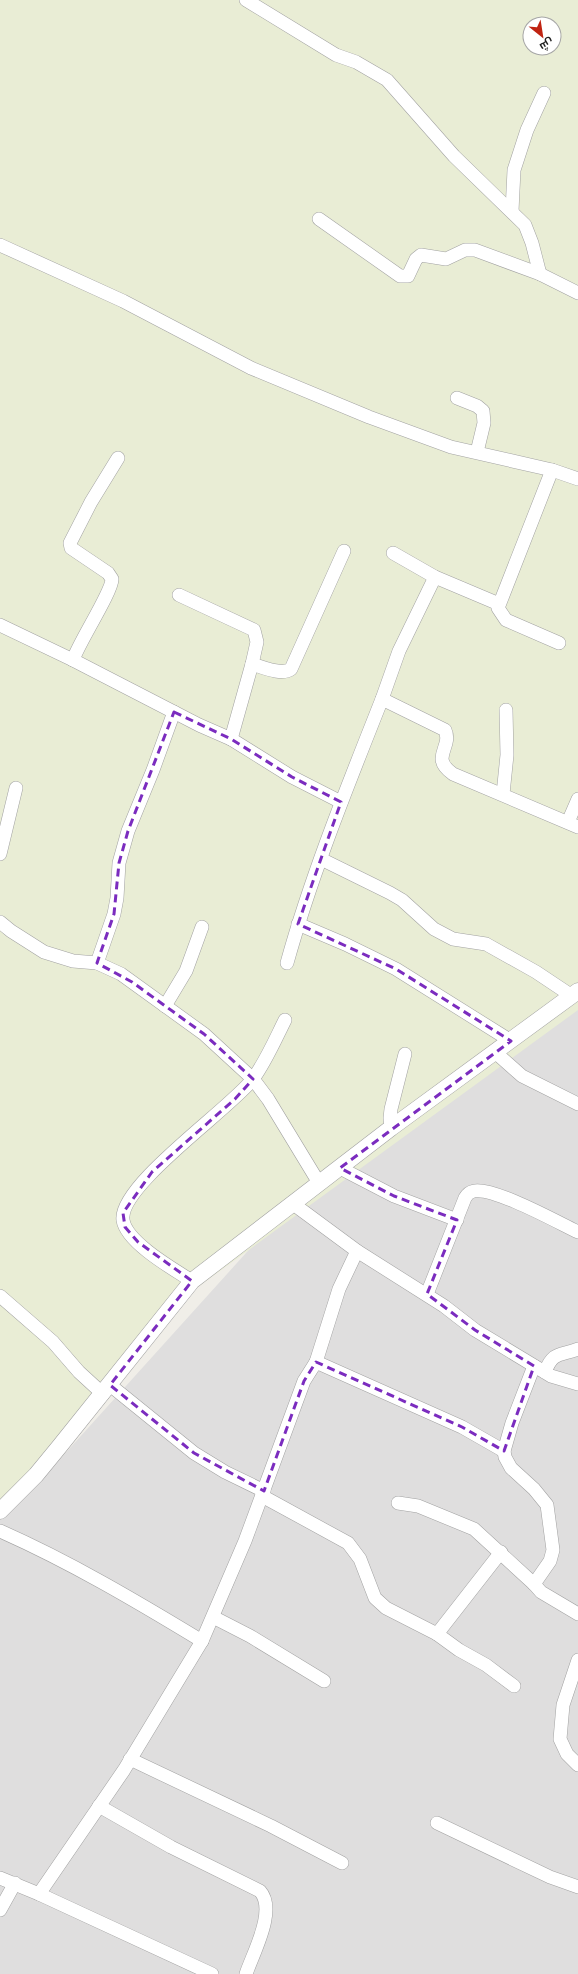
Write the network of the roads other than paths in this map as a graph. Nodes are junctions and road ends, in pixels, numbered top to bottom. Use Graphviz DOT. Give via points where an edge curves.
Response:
graph roads {
  1 [pos="246,0"];
  2 [pos="544,93"];
  3 [pos="512,211"];
  4 [pos="319,218"];
  5 [pos="0,245"];
  6 [pos="540,274"];
  7 [pos="578,293"];
  8 [pos="456,398"];
  9 [pos="477,452"];
  10 [pos="118,458"];
  11 [pos="552,470"];
  12 [pos="578,479"];
  13 [pos="344,551"];
  14 [pos="392,553"];
  15 [pos="435,577"];
  16 [pos="179,595"];
  17 [pos="499,604"];
  18 [pos="0,626"];
  19 [pos="559,643"];
  20 [pos="72,660"];
  21 [pos="252,664"];
  22 [pos="382,699"];
  23 [pos="506,710"];
  24 [pos="174,712"];
  25 [pos="231,739"];
  26 [pos="16,788"];
  27 [pos="503,794"];
  28 [pos="578,799"];
  29 [pos="341,802"];
  30 [pos="573,824"];
  31 [pos="0,854"];
  32 [pos="321,859"];
  33 [pos="0,922"];
  34 [pos="298,924"];
  35 [pos="202,927"];
  36 [pos="287,962"];
  37 [pos="97,963"];
  38 [pos="575,993"];
  39 [pos="165,1006"];
  40 [pos="285,1020"];
  41 [pos="511,1041"];
  42 [pos="496,1053"];
  43 [pos="405,1054"];
  44 [pos="253,1078"];
  45 [pos="578,1104"];
  46 [pos="392,1128"];
  47 [pos="340,1168"];
  48 [pos="319,1183"];
  49 [pos="292,1203"];
  50 [pos="457,1220"];
  51 [pos="578,1232"];
  52 [pos="357,1251"];
  53 [pos="192,1281"];
  54 [pos="427,1294"];
  55 [pos="0,1296"];
  56 [pos="578,1349"];
  57 [pos="316,1362"];
  58 [pos="540,1369"];
  59 [pos="578,1384"];
  60 [pos="106,1390"];
  61 [pos="504,1451"];
  62 [pos="263,1493"];
  63 [pos="398,1502"];
  64 [pos="0,1511"];
  65 [pos="0,1531"];
  66 [pos="501,1552"];
  67 [pos="534,1584"];
  68 [pos="578,1614"];
  69 [pos="213,1617"];
  70 [pos="437,1634"];
  71 [pos="202,1641"];
  72 [pos="578,1660"];
  73 [pos="324,1681"];
  74 [pos="514,1686"];
  75 [pos="130,1759"];
  76 [pos="578,1765"];
  77 [pos="99,1806"];
  78 [pos="437,1823"];
  79 [pos="342,1863"];
  80 [pos="0,1878"];
  81 [pos="15,1883"];
  82 [pos="578,1887"];
  83 [pos="39,1894"];
  84 [pos="0,1910"];
  85 [pos="204,1972"];
  86 [pos="246,1974"];
  1 -- 3 [label="street" via="336,55 356,62 387,80 454,156"];
  2 -- 3 [label="street" via="527,130 514,170"];
  3 -- 6 [label="street" via="527,228"];
  4 -- 6 [label="street" via="400,276 408,276 416,259 421,255 446,259 468,249"];
  5 -- 9 [label="street" via="123,301 251,368 403,430 451,447"];
  6 -- 7 [label="street"];
  8 -- 9 [label="street" via="483,411 484,423"];
  9 -- 11 [label="street"];
  10 -- 20 [label="street" via="70,543 71,548 110,575 112,583"];
  11 -- 12 [label="street"];
  11 -- 17 [label="street"];
  13 -- 21 [label="street" via="291,669 281,672"];
  14 -- 15 [label="street"];
  15 -- 17 [label="street"];
  15 -- 22 [label="street" via="399,651"];
  16 -- 21 [label="street" via="254,630 257,642"];
  17 -- 19 [label="street" via="499,611 506,620"];
  18 -- 20 [label="street"];
  20 -- 24 [label="street"];
  21 -- 25 [label="street"];
  22 -- 27 [label="street" via="446,730 447,739 441,759 445,769"];
  22 -- 29 [label="street"];
  23 -- 27 [label="street" via="507,755"];
  24 -- 25 [label="street"];
  24 -- 37 [label="street" via="128,831 119,863 114,914"];
  25 -- 29 [label="street" via="292,777"];
  26 -- 31 [label="street"];
  27 -- 30 [label="street"];
  28 -- 30 [label="street"];
  29 -- 32 [label="street"];
  32 -- 34 [label="street"];
  32 -- 38 [label="street" via="402,900 434,929 453,939 486,944"];
  33 -- 37 [label="street" via="44,952 73,961"];
  34 -- 36 [label="street"];
  34 -- 41 [label="street" via="396,969"];
  35 -- 39 [label="street" via="186,971"];
  37 -- 39 [label="street" via="121,974"];
  38 -- 41 [label="street"];
  39 -- 44 [label="street" via="204,1034"];
  40 -- 44 [label="street"];
  41 -- 42 [label="street"];
  42 -- 45 [label="street" via="522,1076"];
  42 -- 46 [label="street"];
  43 -- 46 [label="street" via="391,1109"];
  44 -- 48 [label="street"];
  44 -- 53 [label="street" via="235,1099 152,1172 128,1202 123,1213 125,1228 138,1242"];
  46 -- 47 [label="street"];
  47 -- 48 [label="street"];
  47 -- 50 [label="street" via="394,1196"];
  48 -- 49 [label="street"];
  49 -- 52 [label="street"];
  49 -- 53 [label="street"];
  50 -- 51 [label="street" via="467,1194 485,1191"];
  50 -- 54 [label="street"];
  52 -- 54 [label="street"];
  52 -- 57 [label="street" via="339,1289"];
  53 -- 60 [label="street"];
  54 -- 58 [label="street" via="474,1330"];
  55 -- 60 [label="street" via="53,1342 79,1372"];
  56 -- 58 [label="street" via="559,1354"];
  57 -- 61 [label="street" via="462,1427"];
  57 -- 62 [label="street" via="304,1381"];
  58 -- 59 [label="street"];
  58 -- 61 [label="street" via="512,1423"];
  60 -- 62 [label="street" via="194,1453"];
  60 -- 64 [label="street" via="36,1475"];
  61 -- 67 [label="street" via="511,1468 547,1505 553,1550 550,1561"];
  62 -- 69 [label="street"];
  62 -- 70 [label="street" via="348,1543 360,1559 371,1590 379,1603"];
  63 -- 66 [label="street" via="418,1506 462,1523 474,1529"];
  65 -- 71 [label="street" via="62,1560 137,1601"];
  66 -- 67 [label="street"];
  66 -- 70 [label="street"];
  67 -- 68 [label="street" via="541,1592"];
  69 -- 71 [label="street"];
  69 -- 73 [label="street" via="250,1636"];
  70 -- 74 [label="street"];
  71 -- 75 [label="street"];
  72 -- 76 [label="street" via="563,1705 560,1738 567,1754"];
  75 -- 77 [label="street"];
  75 -- 79 [label="street"];
  77 -- 83 [label="street"];
  77 -- 86 [label="street" via="171,1847 260,1891 267,1903 266,1918"];
  78 -- 82 [label="street" via="550,1877"];
  80 -- 81 [label="street"];
  81 -- 83 [label="street"];
  81 -- 84 [label="street"];
  83 -- 85 [label="street"];
}
